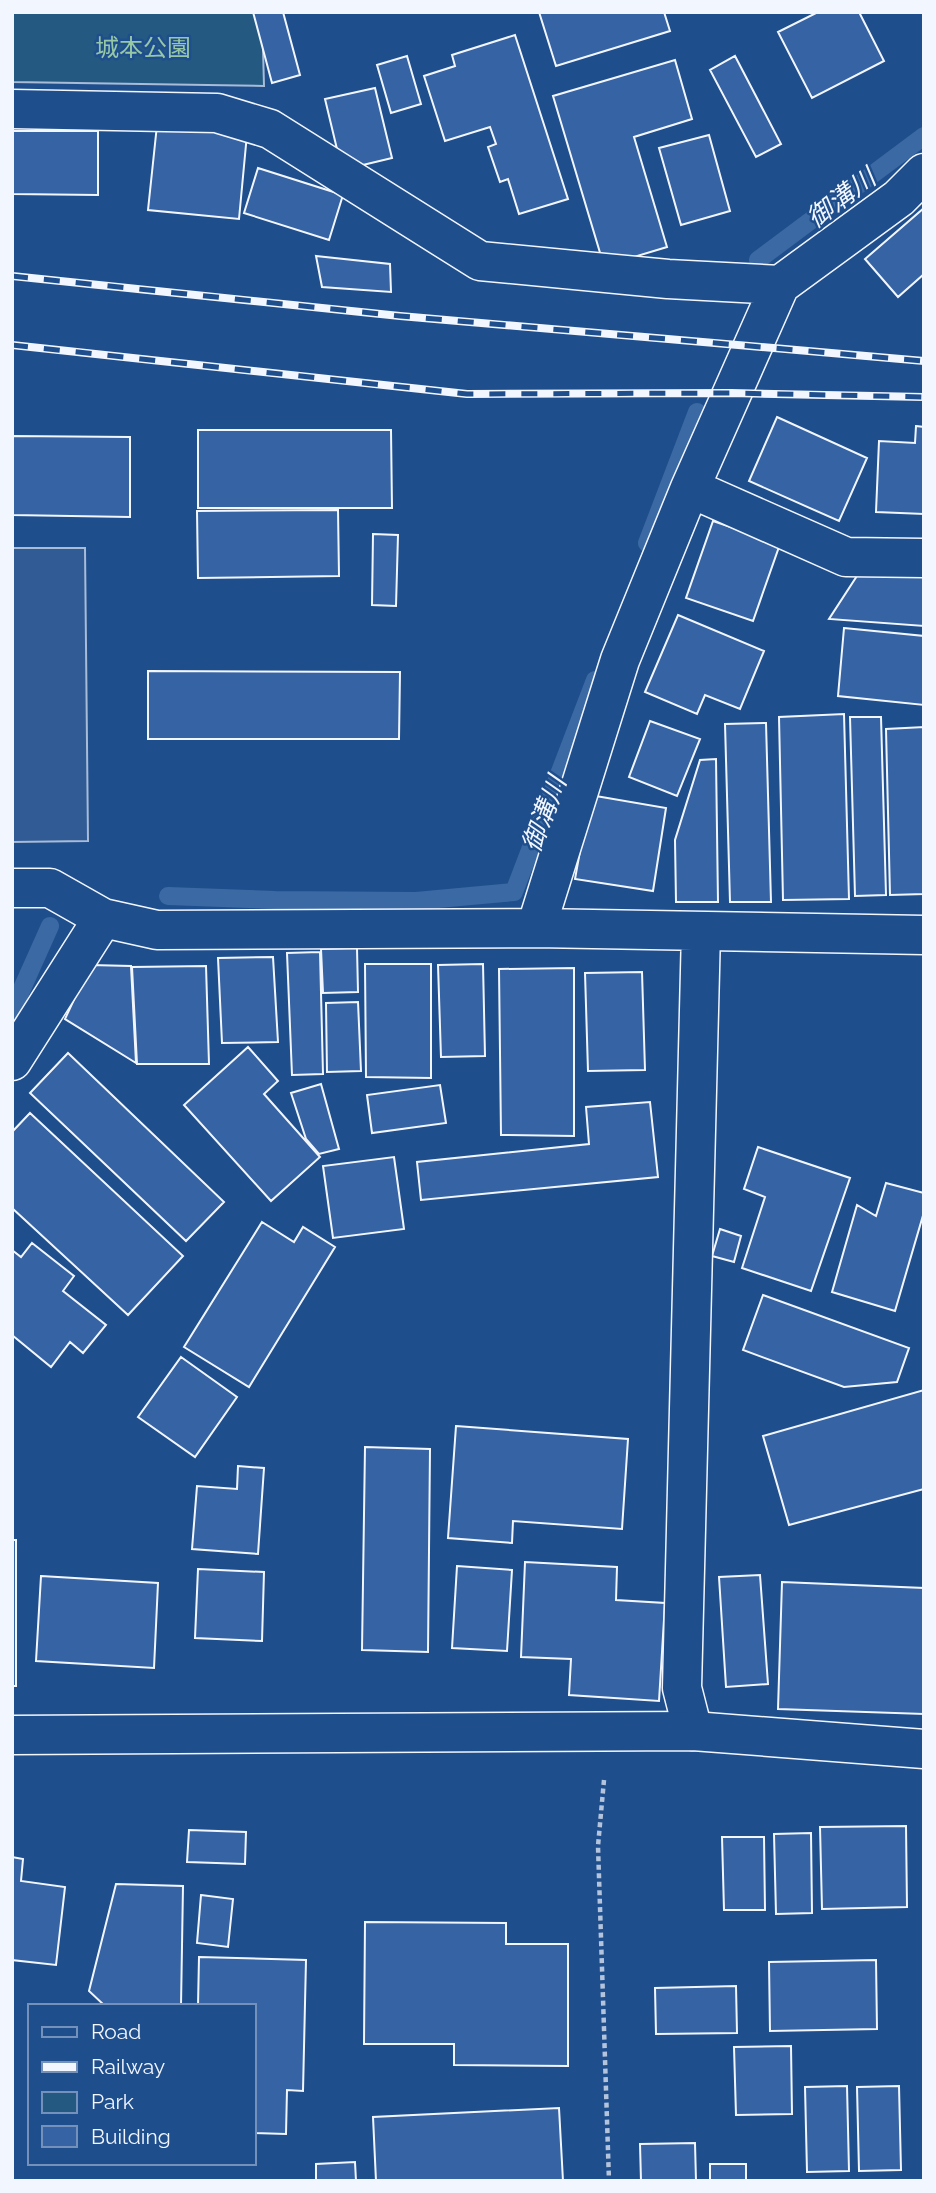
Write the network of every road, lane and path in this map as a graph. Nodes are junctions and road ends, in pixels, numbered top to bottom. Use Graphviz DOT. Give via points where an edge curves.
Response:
graph roads {
  1 [pos="12,108"];
  2 [pos="924,173"];
  3 [pos="780,285"];
  4 [pos="690,488"];
  5 [pos="924,558"];
  6 [pos="12,888"];
  7 [pos="103,918"];
  8 [pos="536,928"];
  9 [pos="701,931"];
  10 [pos="924,935"];
  11 [pos="12,1061"];
  12 [pos="609,1730"];
  13 [pos="693,1731"];
  14 [pos="12,1735"];
  15 [pos="924,1749"];
  16 [pos="609,2181"];
  1 -- 3 [label="street" via="217,113 270,130 480,261"];
  2 -- 3 [label="street" via="899,198"];
  3 -- 4 [label="street"];
  4 -- 5 [label="street" via="846,557"];
  4 -- 8 [label="street" via="620,660"];
  6 -- 7 [label="street" via="50,888"];
  7 -- 8 [label="street" via="157,930"];
  7 -- 11 [label="street"];
  8 -- 9 [label="street"];
  9 -- 10 [label="street"];
  9 -- 13 [label="street" via="682,1688"];
  12 -- 13 [label="street"];
  12 -- 14 [label="street"];
  12 -- 16 [label="path" via="598,1846"];
  13 -- 15 [label="street"];
}
